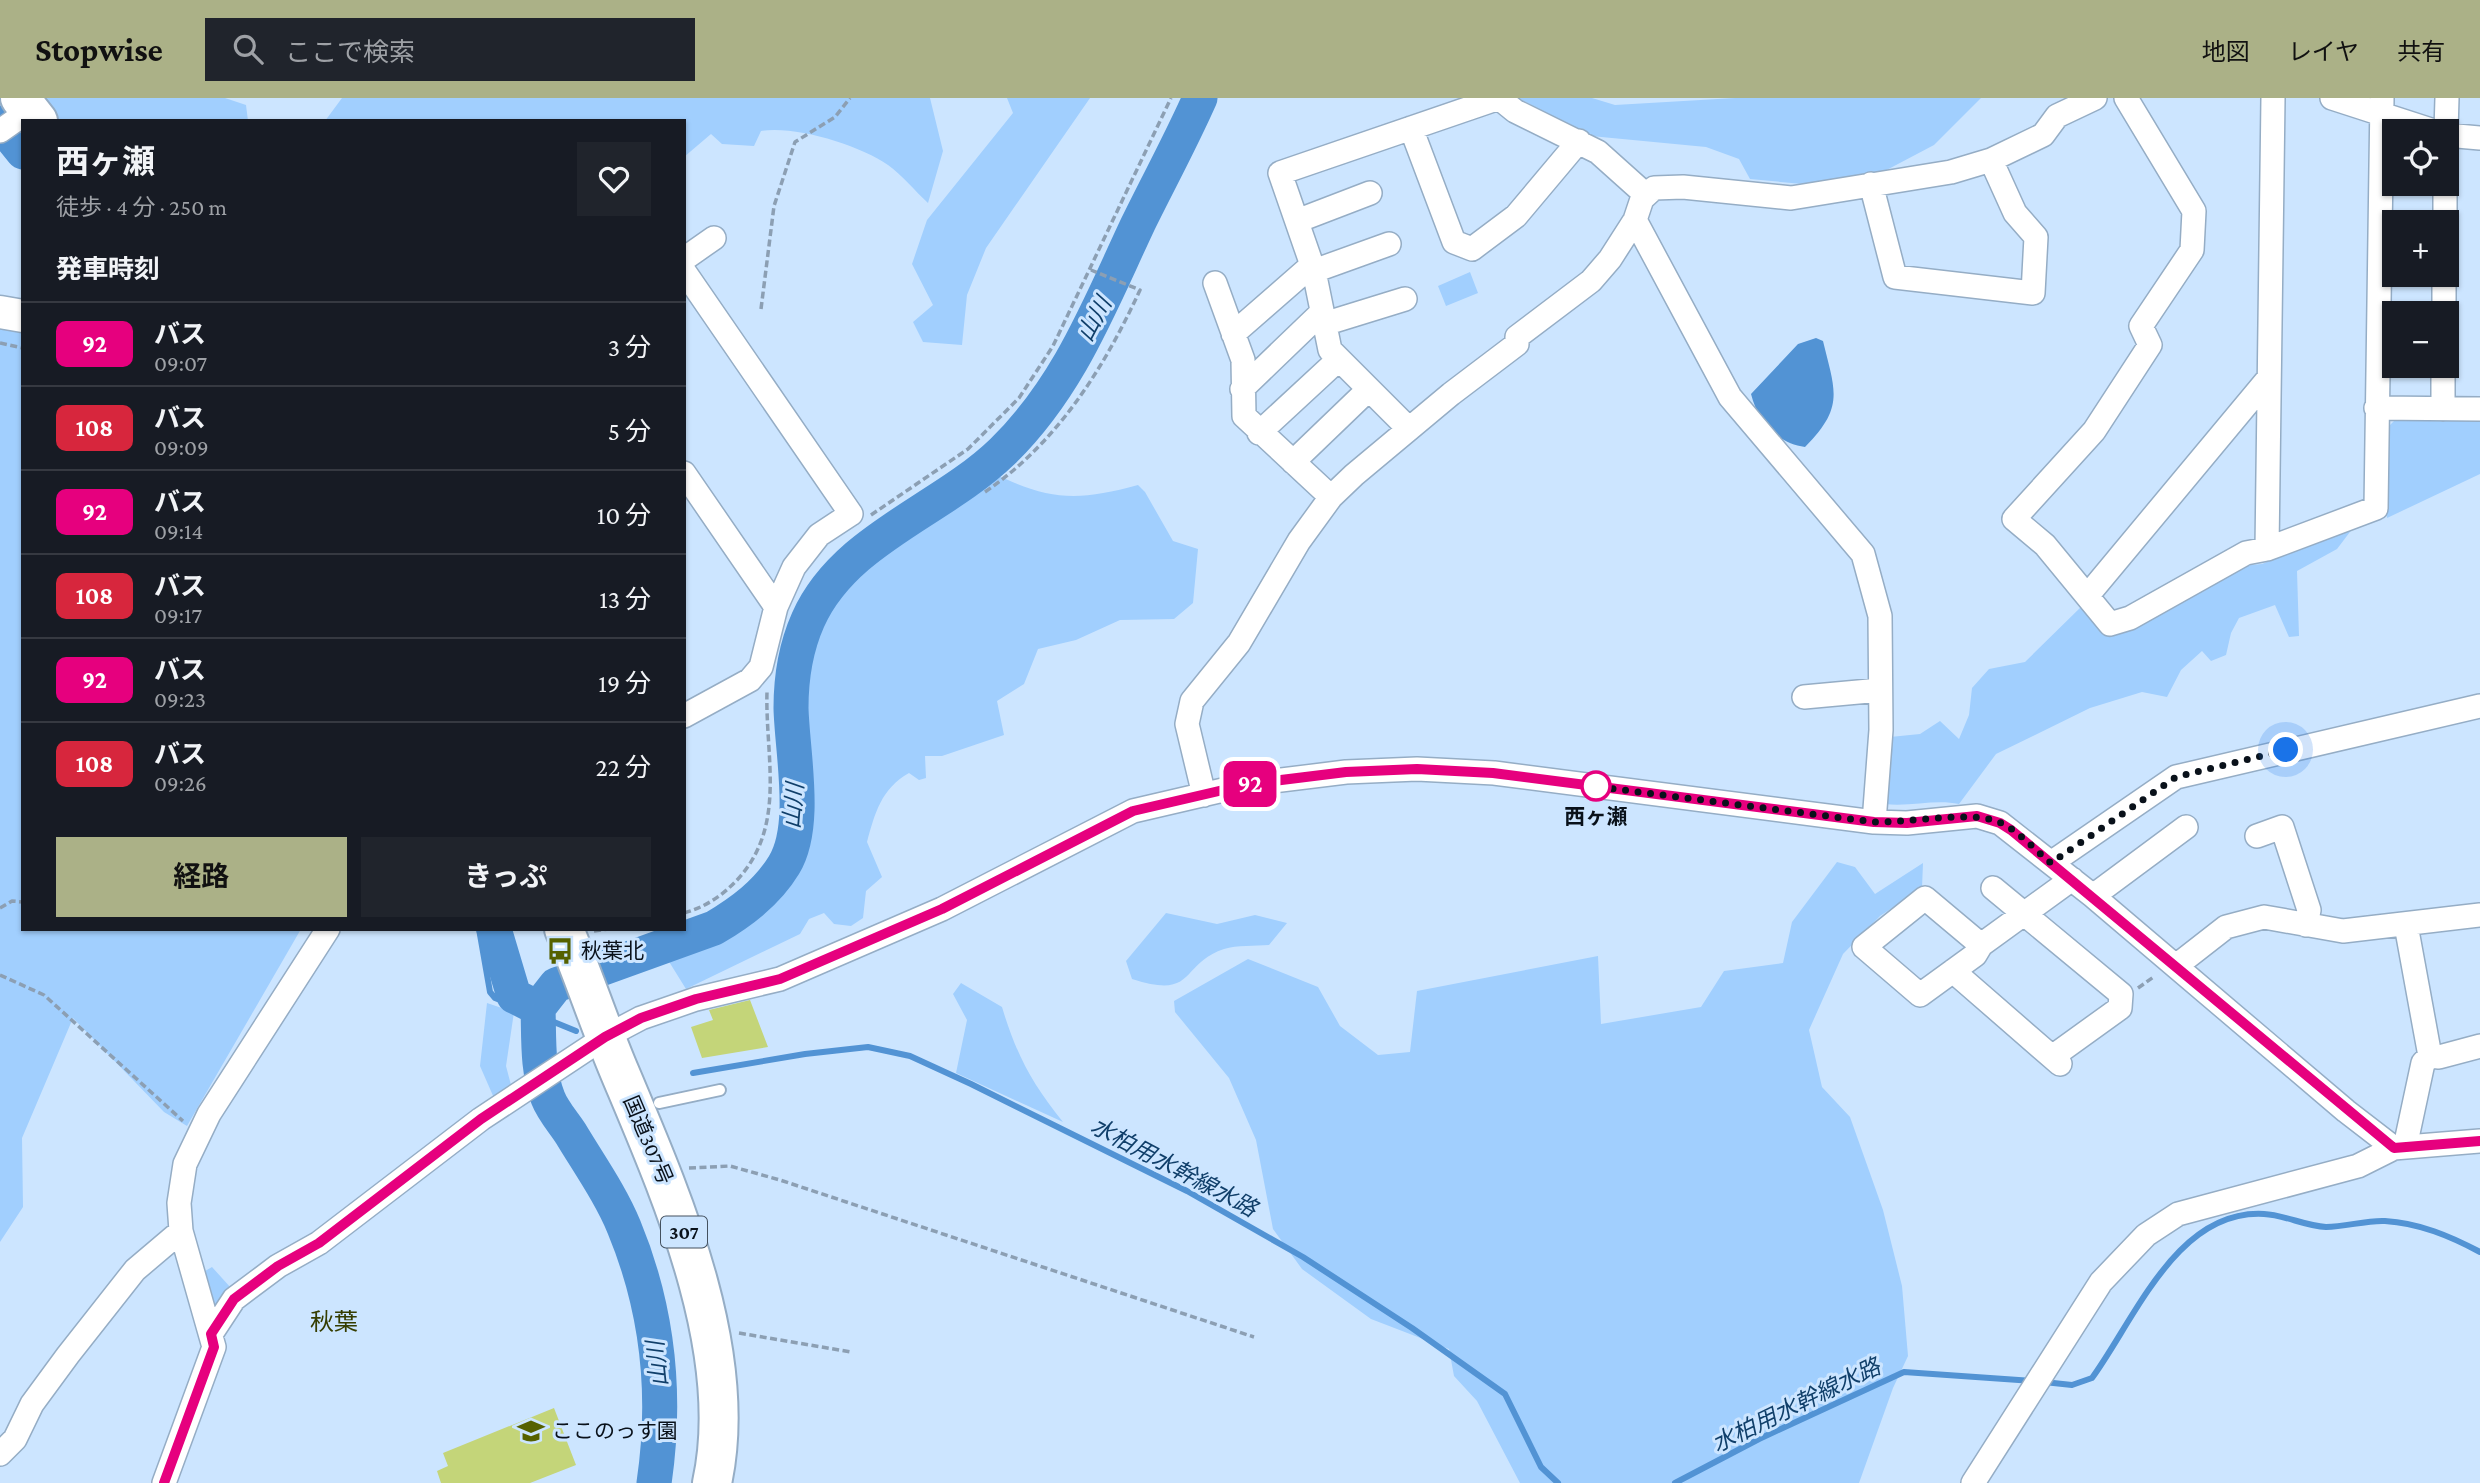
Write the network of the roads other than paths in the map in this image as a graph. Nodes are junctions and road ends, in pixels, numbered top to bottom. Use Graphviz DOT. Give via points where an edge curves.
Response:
graph roads {
  1 [pos="2095,98"];
  2 [pos="2126,98"];
  3 [pos="2273,98"];
  4 [pos="2332,98"];
  5 [pos="2446,98"];
  6 [pos="2382,107"];
  7 [pos="2408,119"];
  8 [pos="2446,119"];
  9 [pos="1412,128"];
  10 [pos="2459,135"];
  11 [pos="2480,138"];
  12 [pos="1579,141"];
  13 [pos="1991,160"];
  14 [pos="1871,184"];
  15 [pos="1370,194"];
  16 [pos="1646,195"];
  17 [pos="1636,220"];
  18 [pos="1297,221"];
  19 [pos="714,238"];
  20 [pos="1389,244"];
  21 [pos="686,258"];
  22 [pos="1313,268"];
  23 [pos="686,274"];
  24 [pos="1215,283"];
  25 [pos="1405,299"];
  26 [pos="0,312"];
  27 [pos="21,316"];
  28 [pos="1323,318"];
  29 [pos="1233,334"];
  30 [pos="1339,359"];
  31 [pos="2443,378"];
  32 [pos="2267,380"];
  33 [pos="1242,389"];
  34 [pos="1369,389"];
  35 [pos="2376,408"];
  36 [pos="2443,409"];
  37 [pos="2480,409"];
  38 [pos="1409,429"];
  39 [pos="1259,433"];
  40 [pos="1293,462"];
  41 [pos="686,476"];
  42 [pos="1331,497"];
  43 [pos="2267,549"];
  44 [pos="2088,595"];
  45 [pos="776,607"];
  46 [pos="1880,690"];
  47 [pos="1804,697"];
  48 [pos="2480,706"];
  49 [pos="686,715"];
  50 [pos="1204,795"];
  51 [pos="1874,822"];
  52 [pos="2186,827"];
  53 [pos="2257,836"];
  54 [pos="2051,863"];
  55 [pos="2072,879"];
  56 [pos="1993,888"];
  57 [pos="2093,896"];
  58 [pos="2024,914"];
  59 [pos="2480,915"];
  60 [pos="2306,925"];
  61 [pos="2406,925"];
  62 [pos="327,931"];
  63 [pos="568,941"];
  64 [pos="1981,945"];
  65 [pos="2173,964"];
  66 [pos="1953,971"];
  67 [pos="605,1037"];
  68 [pos="2480,1046"];
  69 [pos="2430,1056"];
  70 [pos="720,1090"];
  71 [pos="659,1103"];
  72 [pos="2480,1141"];
  73 [pos="2400,1147"];
  74 [pos="181,1231"];
  75 [pos="211,1334"];
  76 [pos="0,1454"];
  77 [pos="164,1483"];
  78 [pos="712,1483"];
  79 [pos="1973,1483"];
  1 -- 13 [label="street" via="2057,116 2043,135"];
  2 -- 44 [label="street" via="2194,211 2192,250 2141,327 2150,345 2094,431 2014,519 2045,545"];
  3 -- 32 [label="street"];
  4 -- 6 [label="street"];
  5 -- 8 [label="street"];
  6 -- 7 [label="street"];
  6 -- 35 [label="street"];
  9 -- 12 [label="street" via="1499,98 1515,111"];
  9 -- 12 [label="street" via="1454,242 1472,249 1516,216"];
  9 -- 18 [label="street" via="1280,173"];
  10 -- 11 [label="street"];
  12 -- 16 [label="street"];
  13 -- 14 [label="street" via="1951,172"];
  13 -- 14 [label="street" via="2015,213 2036,237 2033,293 1895,277"];
  14 -- 16 [label="street" via="1791,198 1683,187 1654,188"];
  15 -- 18 [label="street"];
  16 -- 17 [label="street"];
  17 -- 38 [label="street" via="1591,281"];
  17 -- 46 [label="street" via="1730,397 1863,554 1880,616"];
  18 -- 22 [label="street"];
  19 -- 21 [label="street"];
  20 -- 22 [label="street"];
  22 -- 28 [label="street"];
  22 -- 29 [label="street"];
  23 -- 45 [label="street" via="851,514 819,535 794,567"];
  24 -- 29 [label="street"];
  25 -- 28 [label="street"];
  26 -- 27 [label="street"];
  28 -- 30 [label="street" via="1327,343"];
  28 -- 33 [label="street"];
  29 -- 33 [label="street" via="1243,360"];
  30 -- 34 [label="street"];
  30 -- 39 [label="street"];
  31 -- 36 [label="street"];
  32 -- 43 [label="street"];
  32 -- 44 [label="street"];
  33 -- 39 [label="street" via="1244,416"];
  34 -- 38 [label="street"];
  34 -- 40 [label="street"];
  35 -- 36 [label="street"];
  35 -- 43 [label="street" via="2376,508"];
  36 -- 37 [label="street"];
  38 -- 42 [label="street"];
  39 -- 40 [label="street"];
  40 -- 42 [label="street"];
  41 -- 45 [label="street"];
  42 -- 50 [label="street" via="1292,552 1239,643 1192,701 1187,724"];
  43 -- 44 [label="street" via="2246,553 2130,618 2110,624"];
  45 -- 49 [label="street" via="761,667 750,680"];
  46 -- 47 [label="street"];
  46 -- 51 [label="street"];
  48 -- 54 [label="street" via="2176,777"];
  50 -- 51 [label="street" via="1299,777 1417,769 1493,773"];
  50 -- 67 [label="street" via="1133,811 942,909 780,979 696,999 641,1018"];
  51 -- 54 [label="street" via="1977,816 2000,823"];
  52 -- 57 [label="street"];
  53 -- 60 [label="street" via="2282,827 2309,910"];
  54 -- 55 [label="street"];
  55 -- 57 [label="street"];
  55 -- 58 [label="street"];
  56 -- 58 [label="street"];
  57 -- 65 [label="street"];
  58 -- 64 [label="street"];
  58 -- 66 [label="street" via="2121,996 2120,1008 2056,1060"];
  59 -- 61 [label="street"];
  60 -- 61 [label="street" via="2343,931"];
  60 -- 65 [label="street" via="2264,917 2248,920 2226,927"];
  61 -- 69 [label="street"];
  62 -- 74 [label="street" via="188,1154 181,1180"];
  63 -- 67 [label="highway, 国道307号 / 307"];
  64 -- 66 [label="street"];
  64 -- 66 [label="street" via="1925,898 1864,947 1920,995"];
  65 -- 73 [label="street" via="2346,1111"];
  67 -- 75 [label="street" via="427,1158 319,1243 234,1299"];
  67 -- 78 [label="highway, 国道307号 / 307" via="675,1205 699,1284 717,1384 717,1463"];
  68 -- 69 [label="street"];
  69 -- 73 [label="street" via="2423,1063"];
  70 -- 71 [label="lane"];
  72 -- 73 [label="street"];
  73 -- 79 [label="street" via="2358,1166 2191,1209 2162,1223 2101,1282"];
  74 -- 75 [label="street"];
  74 -- 76 [label="street" via="135,1270 32,1404 15,1439"];
  75 -- 77 [label="street" via="214,1347"];
}
